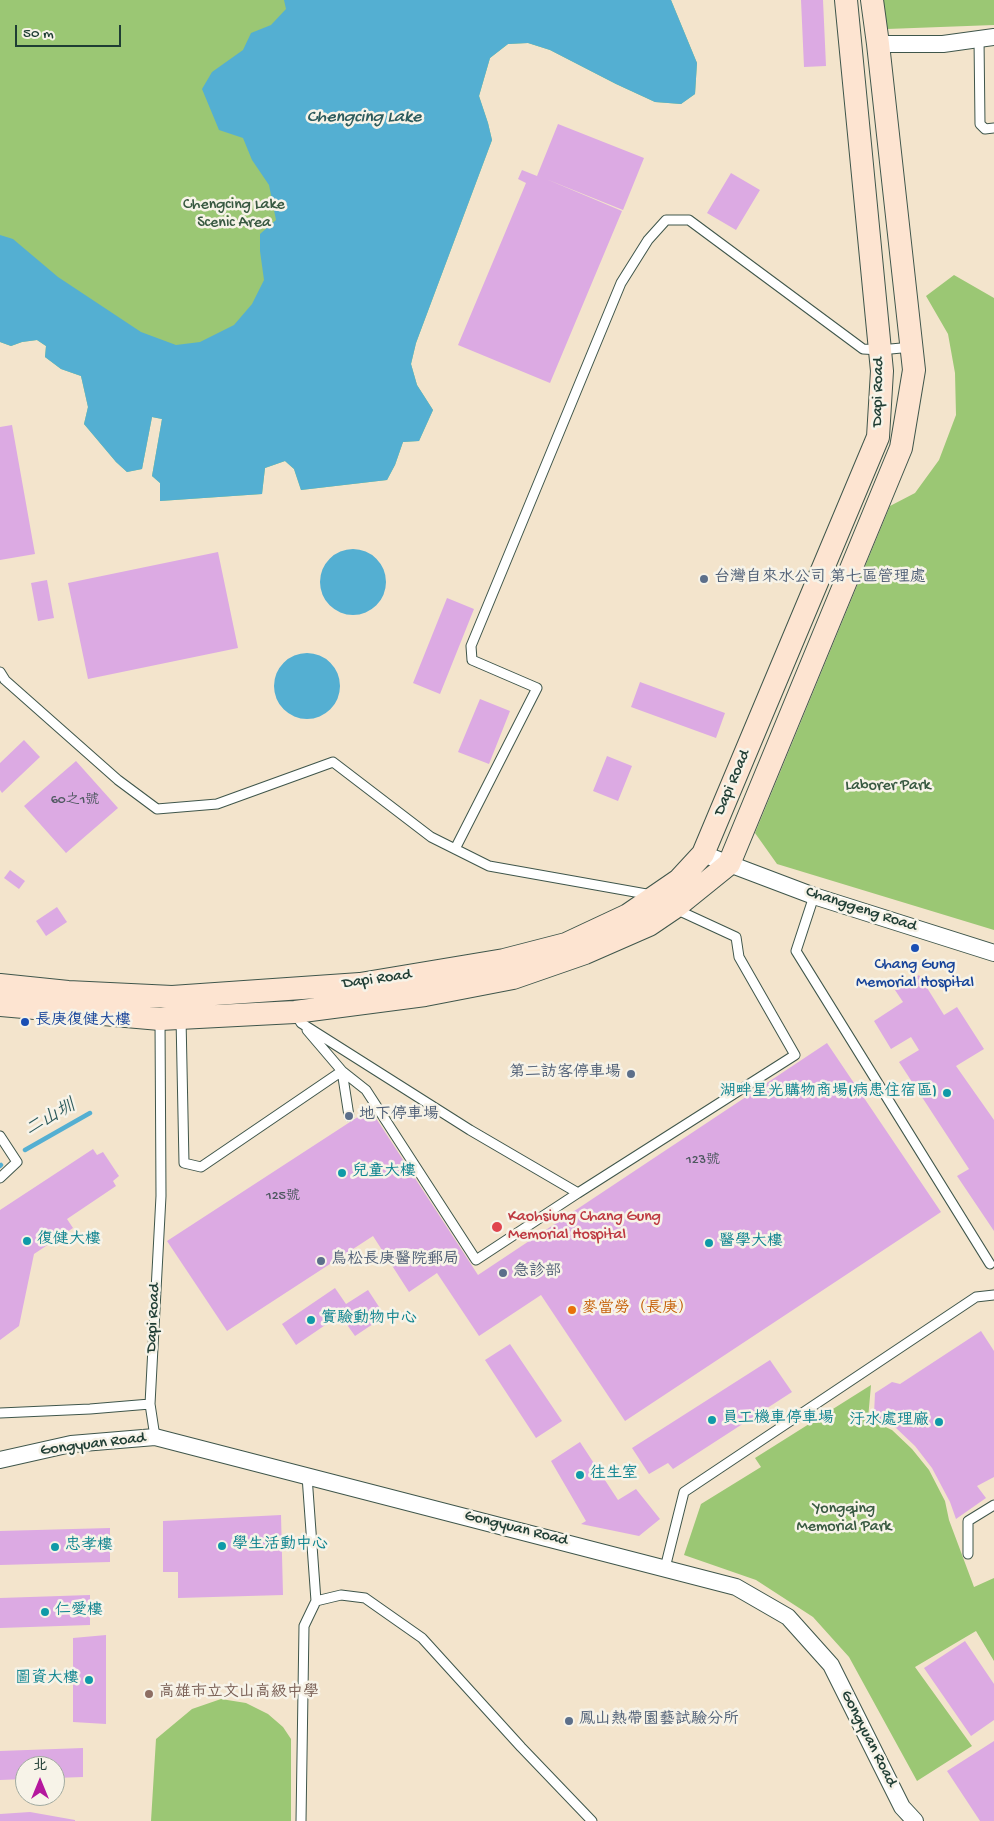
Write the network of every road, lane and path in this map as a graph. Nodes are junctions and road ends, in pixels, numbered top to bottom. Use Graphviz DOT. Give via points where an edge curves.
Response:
graph roads {
  1 [pos="846,0"];
  2 [pos="872,0"];
  3 [pos="986,38"];
  4 [pos="878,44"];
  5 [pos="994,128"];
  6 [pos="912,346"];
  7 [pos="880,350"];
  8 [pos="0,672"];
  9 [pos="456,849"];
  10 [pos="703,854"];
  11 [pos="729,864"];
  12 [pos="657,896"];
  13 [pos="814,896"];
  14 [pos="677,906"];
  15 [pos="994,953"];
  16 [pos="0,985"];
  17 [pos="0,1005"];
  18 [pos="298,1018"];
  19 [pos="170,1019"];
  20 [pos="342,1071"];
  21 [pos="349,1116"];
  22 [pos="0,1136"];
  23 [pos="0,1178"];
  24 [pos="578,1193"];
  25 [pos="990,1264"];
  26 [pos="994,1295"];
  27 [pos="150,1404"];
  28 [pos="0,1413"];
  29 [pos="155,1437"];
  30 [pos="0,1460"];
  31 [pos="307,1476"];
  32 [pos="994,1504"];
  33 [pos="968,1554"];
  34 [pos="665,1568"];
  35 [pos="316,1601"];
  36 [pos="300,1821"];
  37 [pos="592,1821"];
  38 [pos="915,1821"];
  1 -- 7 [label="main road, Dapi Road"];
  2 -- 4 [label="main road, Dapi Road"];
  3 -- 4 [label="street" via="943,44"];
  3 -- 5 [label="lane" via="980,124 985,130"];
  4 -- 6 [label="main road, Dapi Road"];
  6 -- 7 [label="lane"];
  6 -- 11 [label="main road, Dapi Road" via="914,370 901,448"];
  7 -- 9 [label="lane" via="863,349 689,220 666,220 648,240 621,282 471,646 472,660 537,688"];
  7 -- 10 [label="main road, Dapi Road" via="878,437"];
  8 -- 9 [label="lane" via="5,680 118,780 157,809 217,804 333,762 431,837"];
  9 -- 12 [label="lane" via="489,866"];
  10 -- 11 [label="street, Changgeng Road"];
  10 -- 12 [label="main road, Dapi Road"];
  11 -- 13 [label="street, Changgeng Road"];
  11 -- 14 [label="main road, Dapi Road"];
  12 -- 16 [label="main road, Dapi Road" via="566,944 504,960 360,984 172,997"];
  13 -- 15 [label="street, Changgeng Road"];
  13 -- 25 [label="lane" via="796,951"];
  14 -- 18 [label="main road, Dapi Road" via="649,925 513,978"];
  14 -- 24 [label="lane" via="684,913 736,937 739,957 795,1055"];
  17 -- 19 [label="main road, Dapi Road"];
  18 -- 19 [label="main road, Dapi Road"];
  18 -- 20 [label="lane"];
  18 -- 24 [label="lane" via="470,1130"];
  19 -- 20 [label="lane" via="184,1163 201,1167"];
  19 -- 27 [label="lane, Dapi Road"];
  20 -- 21 [label="lane"];
  20 -- 24 [label="lane" via="366,1090 476,1260"];
  22 -- 23 [label="lane" via="17,1162"];
  26 -- 34 [label="lane" via="976,1297 684,1492"];
  27 -- 28 [label="lane"];
  27 -- 29 [label="lane, Dapi Road"];
  29 -- 30 [label="street, Gongyuan Road" via="72,1444"];
  29 -- 31 [label="street, Gongyuan Road"];
  31 -- 34 [label="street, Gongyuan Road"];
  31 -- 35 [label="lane"];
  32 -- 33 [label="lane" via="968,1521"];
  34 -- 38 [label="street, Gongyuan Road" via="736,1587 788,1617 831,1665 902,1807"];
  35 -- 36 [label="lane" via="304,1626"];
  35 -- 37 [label="lane" via="341,1595 364,1598 422,1638"];
}
